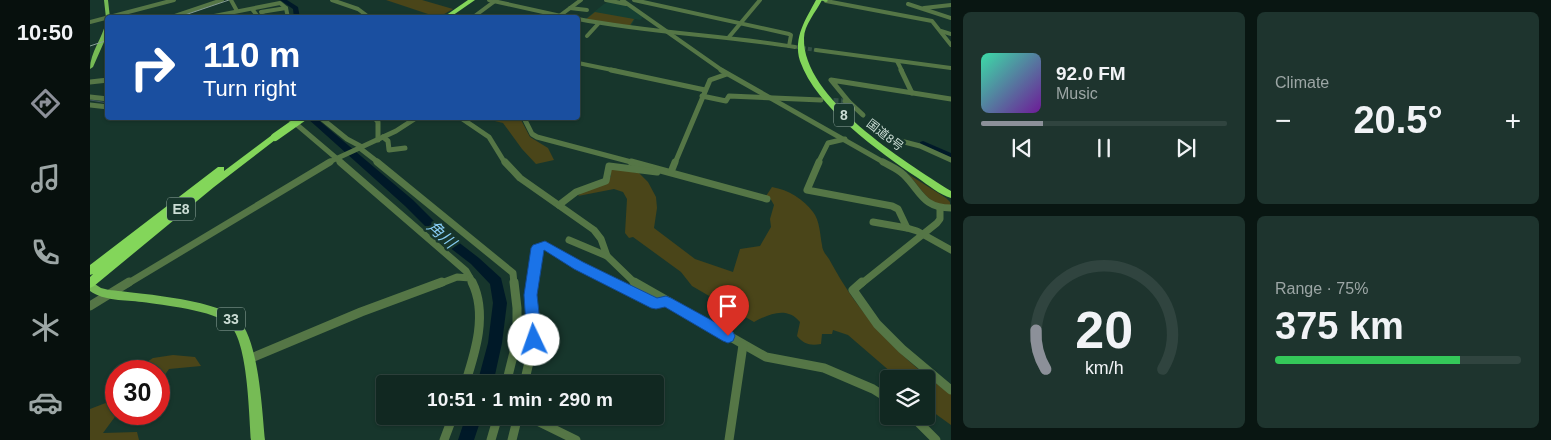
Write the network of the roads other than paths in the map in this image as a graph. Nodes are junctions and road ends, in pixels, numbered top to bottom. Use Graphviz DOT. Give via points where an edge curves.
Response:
graph roads {
  1 [pos="106,0"];
  2 [pos="174,0"];
  3 [pos="222,0"];
  4 [pos="231,0"];
  5 [pos="332,0"];
  6 [pos="472,0"];
  7 [pos="479,0"];
  8 [pos="581,0"];
  9 [pos="606,0"];
  10 [pos="622,0"];
  11 [pos="634,0"];
  12 [pos="760,0"];
  13 [pos="823,0"];
  14 [pos="492,1"];
  15 [pos="908,2"];
  16 [pos="628,4"];
  17 [pos="951,5"];
  18 [pos="286,8"];
  19 [pos="570,8"];
  20 [pos="922,8"];
  21 [pos="252,9"];
  22 [pos="587,10"];
  23 [pos="235,12"];
  24 [pos="108,15"];
  25 [pos="122,15"];
  26 [pos="178,15"];
  27 [pos="220,15"];
  28 [pos="257,15"];
  29 [pos="263,15"];
  30 [pos="287,15"];
  31 [pos="366,15"];
  32 [pos="449,15"];
  33 [pos="456,15"];
  34 [pos="476,15"];
  35 [pos="555,15"];
  36 [pos="560,15"];
  37 [pos="906,16"];
  38 [pos="951,18"];
  39 [pos="105,19"];
  40 [pos="580,20"];
  41 [pos="90,21"];
  42 [pos="740,23"];
  43 [pos="598,24"];
  44 [pos="941,31"];
  45 [pos="670,33"];
  46 [pos="951,34"];
  47 [pos="105,36"];
  48 [pos="587,36"];
  49 [pos="729,37"];
  50 [pos="951,45"];
  51 [pos="816,50"];
  52 [pos="897,61"];
  53 [pos="580,63"];
  54 [pos="90,67"];
  55 [pos="951,68"];
  56 [pos="726,74"];
  57 [pos="105,80"];
  58 [pos="90,82"];
  59 [pos="703,93"];
  60 [pos="912,93"];
  61 [pos="90,97"];
  62 [pos="105,99"];
  63 [pos="772,99"];
  64 [pos="951,99"];
  65 [pos="821,100"];
  66 [pos="90,105"];
  67 [pos="105,107"];
  68 [pos="863,114"];
  69 [pos="287,120"];
  70 [pos="292,120"];
  71 [pos="299,120"];
  72 [pos="323,120"];
  73 [pos="376,120"];
  74 [pos="412,120"];
  75 [pos="464,120"];
  76 [pos="525,120"];
  77 [pos="381,138"];
  78 [pos="889,138"];
  79 [pos="845,139"];
  80 [pos="362,147"];
  81 [pos="406,148"];
  82 [pos="336,159"];
  83 [pos="951,160"];
  84 [pos="671,172"];
  85 [pos="951,188"];
  86 [pos="951,195"];
  87 [pos="767,199"];
  88 [pos="559,205"];
  89 [pos="940,208"];
  90 [pos="951,208"];
  91 [pos="873,222"];
  92 [pos="907,228"];
  93 [pos="922,233"];
  94 [pos="569,240"];
  95 [pos="951,250"];
  96 [pos="607,256"];
  97 [pos="90,271"];
  98 [pos="470,278"];
  99 [pos="90,284"];
  100 [pos="109,294"];
  101 [pos="666,302"];
  102 [pos="90,306"];
  103 [pos="743,345"];
  104 [pos="248,359"];
  105 [pos="468,375"];
  106 [pos="508,375"];
  107 [pos="526,375"];
  108 [pos="951,390"];
  109 [pos="880,393"];
  110 [pos="450,425"];
  111 [pos="495,425"];
  112 [pos="516,425"];
  113 [pos="545,425"];
  114 [pos="921,425"];
  115 [pos="258,440"];
  116 [pos="444,440"];
  117 [pos="491,440"];
  118 [pos="512,440"];
  119 [pos="576,440"];
  120 [pos="729,440"];
  121 [pos="936,440"];
  1 -- 24 [label="main road"];
  2 -- 25 [label="street"];
  3 -- 26 [label="street"];
  4 -- 23 [label="street"];
  5 -- 31 [label="street"];
  6 -- 32 [label="highway"];
  7 -- 33 [label="highway"];
  8 -- 19 [label="street"];
  9 -- 16 [label="street"];
  10 -- 16 [label="street"];
  11 -- 42 [label="street"];
  12 -- 42 [label="street"];
  13 -- 37 [label="street"];
  13 -- 85 [label="highway, 国道8号 / 8" via="807,42 819,79 861,124"];
  13 -- 86 [label="highway, 国道8号 / 8" via="804,26 801,46 817,86 866,136"];
  14 -- 34 [label="street"];
  14 -- 35 [label="street"];
  15 -- 20 [label="street"];
  15 -- 37 [label="street"];
  16 -- 45 [label="street"];
  17 -- 20 [label="street"];
  18 -- 21 [label="street" via="280,3"];
  18 -- 29 [label="street" via="261,12"];
  18 -- 30 [label="street"];
  19 -- 22 [label="street"];
  19 -- 36 [label="street"];
  20 -- 38 [label="street"];
  21 -- 23 [label="street"];
  21 -- 28 [label="street"];
  23 -- 27 [label="street"];
  37 -- 44 [label="street" via="932,20"];
  39 -- 41 [label="street"];
  40 -- 43 [label="street"];
  42 -- 49 [label="street"];
  42 -- 49 [label="street" via="789,34 792,46"];
  43 -- 45 [label="street"];
  43 -- 48 [label="street"];
  44 -- 46 [label="street"];
  44 -- 50 [label="street"];
  45 -- 49 [label="street"];
  45 -- 56 [label="street"];
  47 -- 54 [label="main road"];
  51 -- 52 [label="street"];
  52 -- 55 [label="street"];
  52 -- 60 [label="street"];
  53 -- 59 [label="street"];
  56 -- 59 [label="street" via="710,80"];
  56 -- 63 [label="street"];
  57 -- 58 [label="street"];
  59 -- 63 [label="street" via="726,101 735,95"];
  59 -- 84 [label="street"];
  60 -- 64 [label="street"];
  60 -- 68 [label="street" via="831,80 847,102"];
  61 -- 62 [label="street"];
  63 -- 65 [label="street"];
  63 -- 79 [label="street"];
  66 -- 67 [label="street"];
  69 -- 97 [label="highway, E8"];
  70 -- 82 [label="street"];
  71 -- 99 [label="highway, E8, bridge" via="211,185"];
  72 -- 80 [label="street"];
  73 -- 77 [label="street"];
  74 -- 77 [label="street"];
  75 -- 88 [label="street" via="490,138 507,166 520,178"];
  76 -- 84 [label="street" via="536,136"];
  77 -- 80 [label="street"];
  77 -- 81 [label="street" via="388,141 389,150"];
  78 -- 83 [label="street" via="920,146"];
  79 -- 89 [label="street" via="902,173 920,197"];
  79 -- 92 [label="street" via="828,143 807,190 892,206 898,209"];
  80 -- 82 [label="street"];
  80 -- 106 [label="street" via="385,170 513,273 517,340"];
  82 -- 98 [label="street" via="466,271"];
  82 -- 100 [label="street"];
  84 -- 87 [label="street"];
  84 -- 88 [label="street" via="634,171 609,166 606,180 576,192"];
  88 -- 96 [label="street" via="594,230"];
  89 -- 90 [label="street"];
  89 -- 93 [label="street" via="940,219"];
  91 -- 92 [label="street"];
  92 -- 93 [label="street"];
  93 -- 95 [label="street"];
  93 -- 108 [label="street" via="853,290 877,324"];
  94 -- 96 [label="street"];
  96 -- 101 [label="street" via="636,284"];
  98 -- 104 [label="street" via="457,276"];
  98 -- 105 [label="street" via="476,293 478,322 477,342"];
  99 -- 100 [label="main road, 33" via="98,292"];
  100 -- 102 [label="street"];
  100 -- 104 [label="main road, 33" via="211,310 226,316 241,333"];
  101 -- 103 [label="street"];
  101 -- 107 [label="street" via="656,304 540,246 537,248 531,295 534,340"];
  103 -- 109 [label="street" via="766,357 824,368"];
  103 -- 120 [label="street"];
  104 -- 115 [label="main road, 33"];
  110 -- 116 [label="street"];
  111 -- 117 [label="street"];
  112 -- 118 [label="street"];
  113 -- 119 [label="street"];
  114 -- 121 [label="street"];
}
